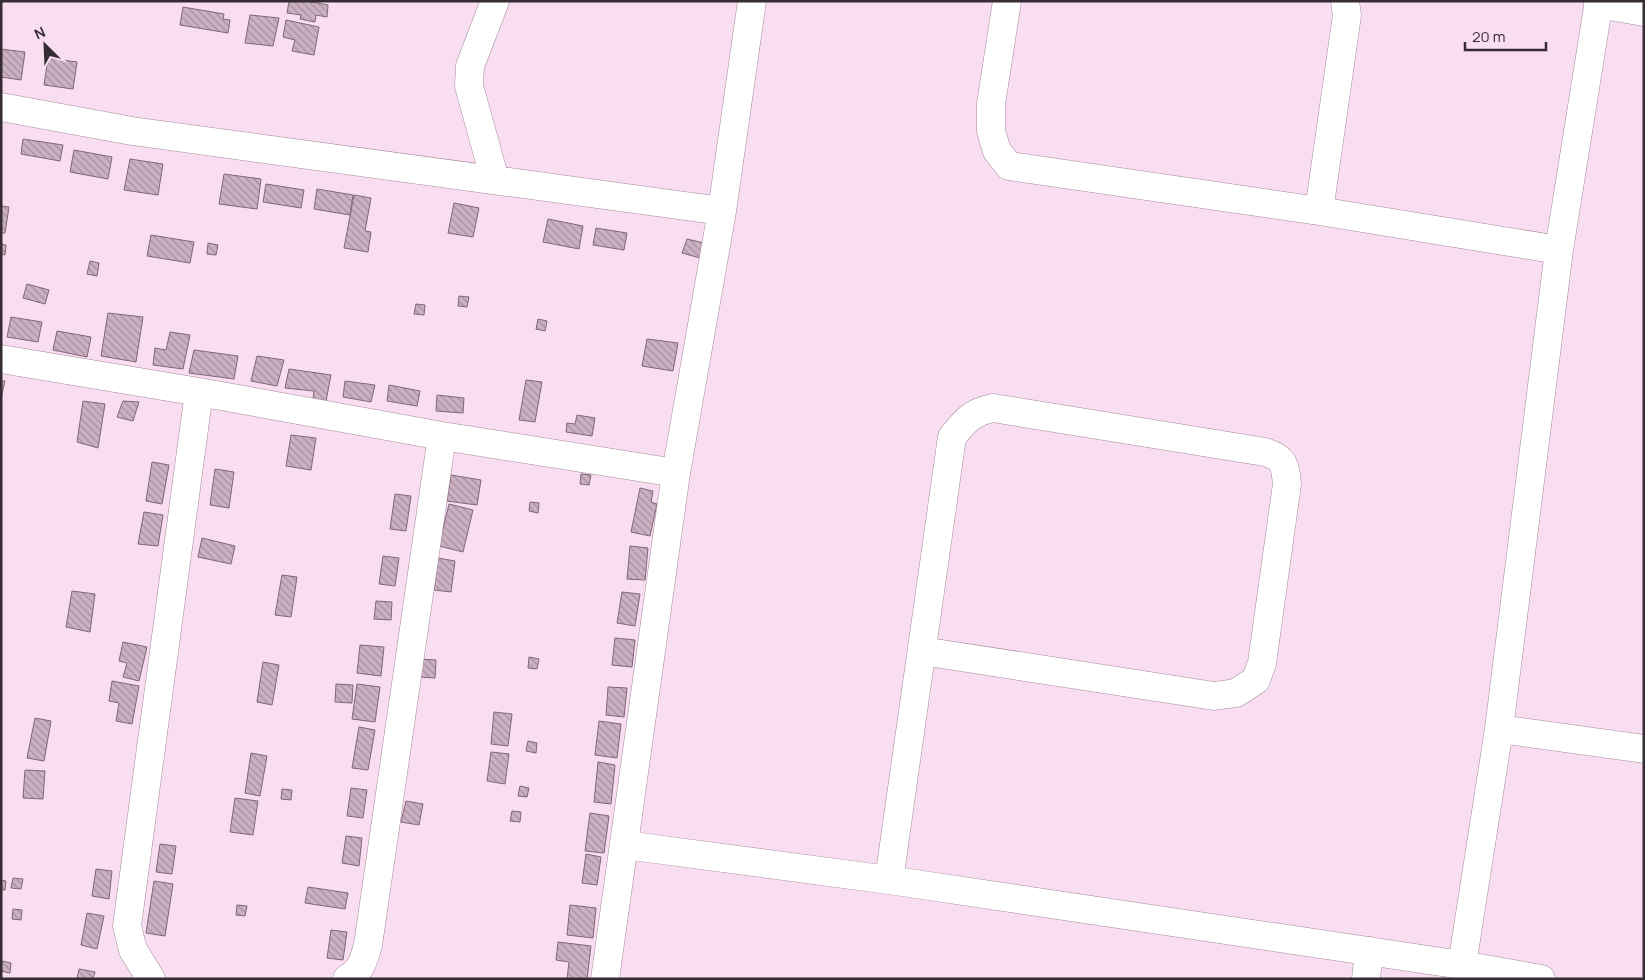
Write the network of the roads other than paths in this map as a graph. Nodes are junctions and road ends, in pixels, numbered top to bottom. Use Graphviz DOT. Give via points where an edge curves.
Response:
graph roads {
  1 [pos="494,1"];
  2 [pos="752,1"];
  3 [pos="1007,1"];
  4 [pos="1344,1"];
  5 [pos="1598,3"];
  6 [pos="1644,12"];
  7 [pos="1,107"];
  8 [pos="495,180"];
  9 [pos="1319,210"];
  10 [pos="722,211"];
  11 [pos="1559,250"];
  12 [pos="1,359"];
  13 [pos="199,392"];
  14 [pos="442,436"];
  15 [pos="676,473"];
  16 [pos="922,651"];
  17 [pos="1499,730"];
  18 [pos="1644,749"];
  19 [pos="625,845"];
  20 [pos="889,880"];
  21 [pos="1369,951"];
  22 [pos="1462,965"];
  23 [pos="151,979"];
  24 [pos="347,979"];
  25 [pos="605,979"];
  26 [pos="1366,979"];
  27 [pos="1541,979"];
  1 -- 8 [label="street" via="470,66 469,86"];
  2 -- 10 [label="street"];
  3 -- 9 [label="street" via="991,104 991,131 997,151 1009,166"];
  4 -- 9 [label="street" via="1347,16"];
  5 -- 6 [label="street"];
  5 -- 11 [label="street"];
  7 -- 8 [label="street" via="132,130"];
  8 -- 10 [label="street"];
  9 -- 11 [label="street"];
  10 -- 15 [label="street"];
  11 -- 17 [label="street"];
  12 -- 13 [label="street"];
  13 -- 14 [label="street"];
  13 -- 23 [label="street" via="128,926 133,950"];
  14 -- 15 [label="street"];
  14 -- 24 [label="street" via="368,945 358,971"];
  15 -- 19 [label="street"];
  16 -- 16 [label="street" via="952,438 967,419 982,410 993,408 1265,452 1278,456 1286,469 1287,484 1262,663 1256,680 1236,692 1214,696"];
  16 -- 20 [label="street"];
  17 -- 18 [label="street"];
  17 -- 22 [label="street"];
  19 -- 20 [label="street"];
  19 -- 25 [label="street"];
  20 -- 21 [label="street"];
  21 -- 22 [label="street"];
  21 -- 26 [label="street"];
  22 -- 27 [label="street"];
}
